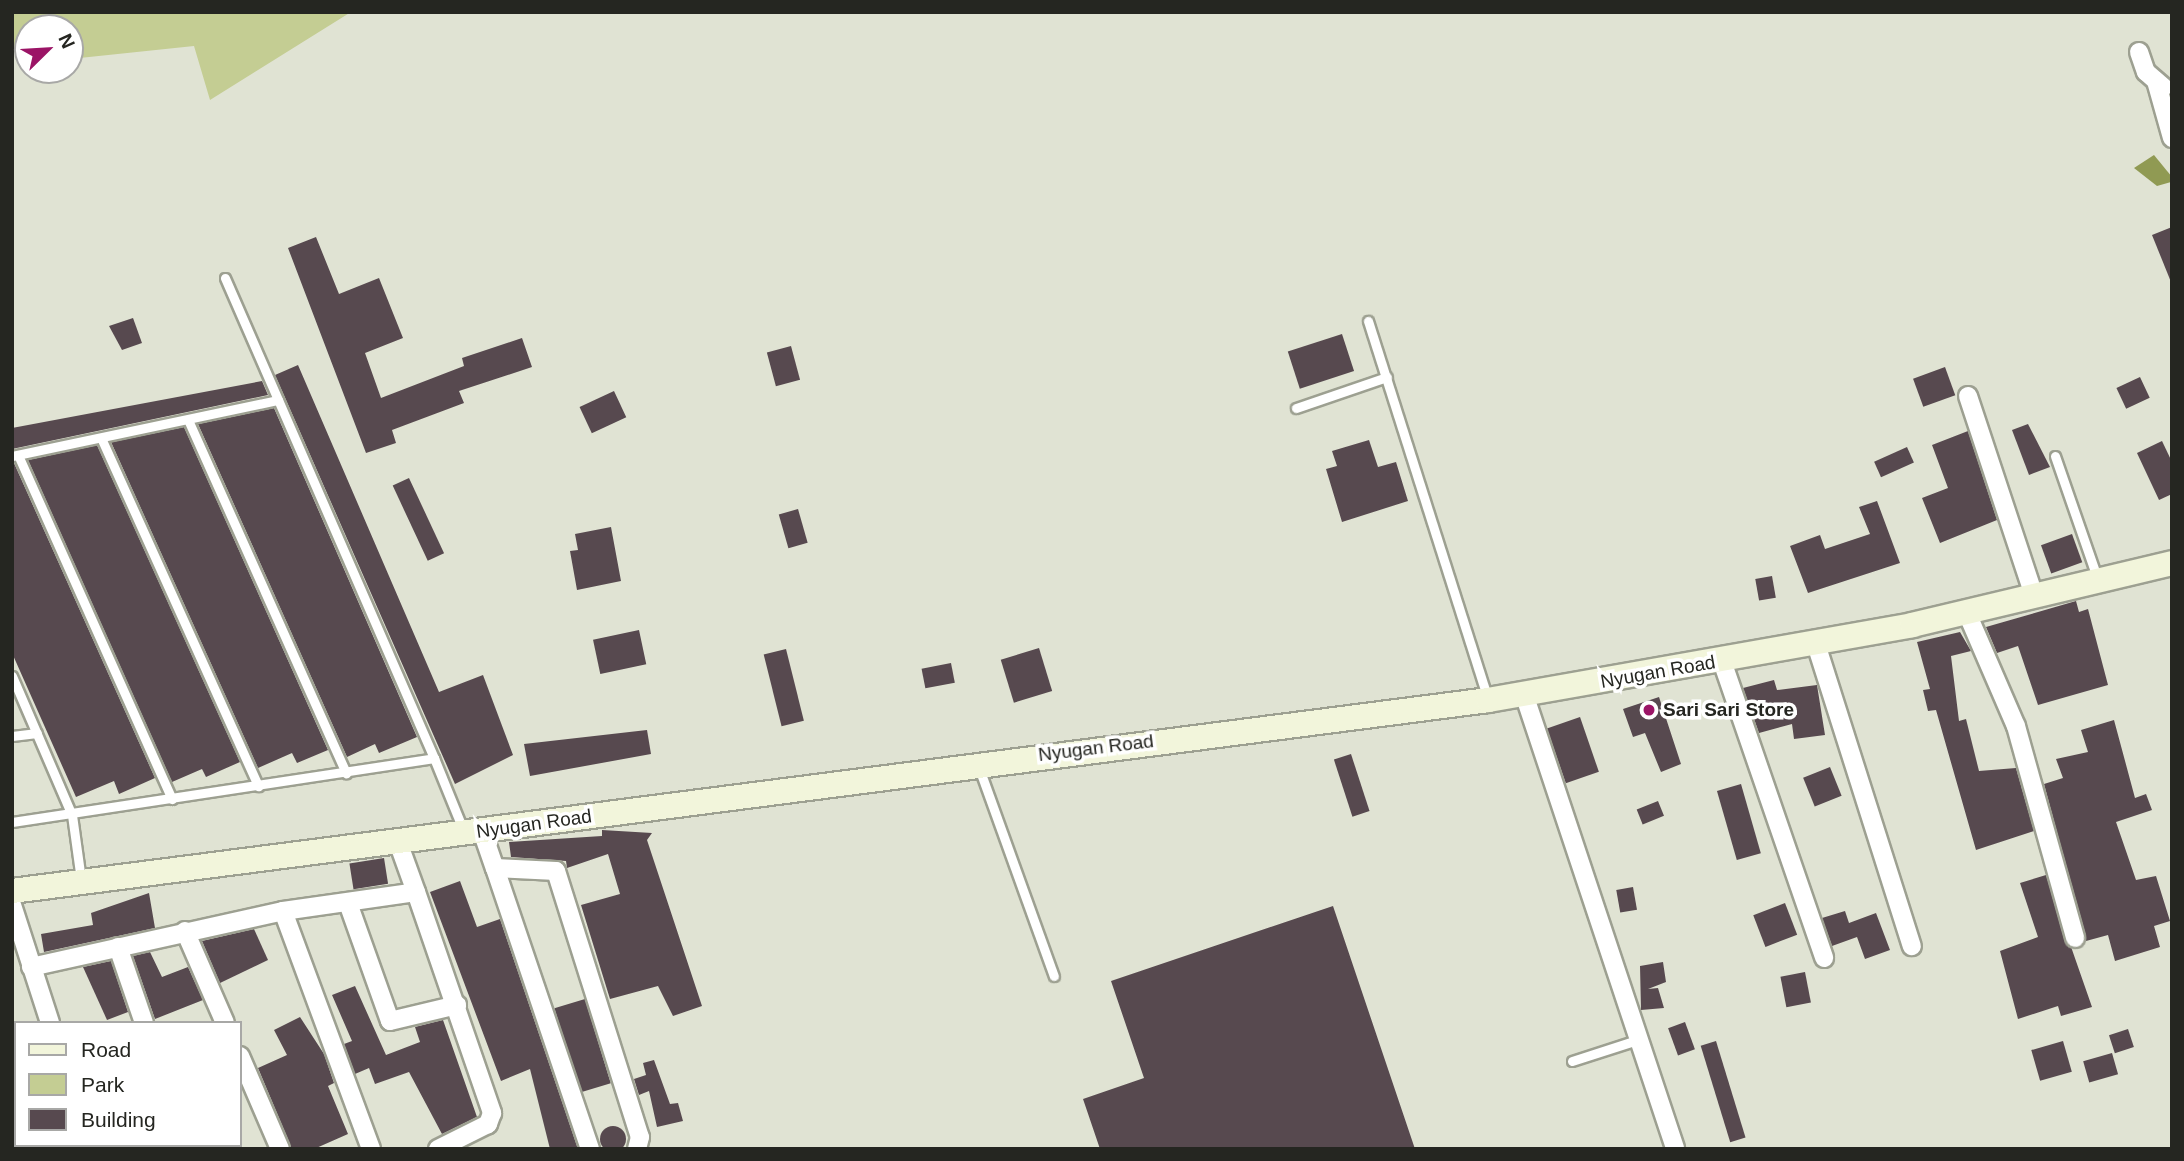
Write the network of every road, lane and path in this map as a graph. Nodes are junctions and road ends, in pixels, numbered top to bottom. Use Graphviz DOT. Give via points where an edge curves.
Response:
graph roads {
  1 [pos="2139,52"];
  2 [pos="2155,81"];
  3 [pos="2172,93"];
  4 [pos="2172,138"];
  5 [pos="225,278"];
  6 [pos="1368,321"];
  7 [pos="1387,377"];
  8 [pos="1968,396"];
  9 [pos="278,400"];
  10 [pos="1296,408"];
  11 [pos="189,422"];
  12 [pos="102,440"];
  13 [pos="15,456"];
  14 [pos="2055,456"];
  15 [pos="2172,563"];
  16 [pos="2099,583"];
  17 [pos="2035,598"];
  18 [pos="1967,613"];
  19 [pos="1816,644"];
  20 [pos="1722,661"];
  21 [pos="12,676"];
  22 [pos="1524,694"];
  23 [pos="1488,700"];
  24 [pos="37,733"];
  25 [pos="12,736"];
  26 [pos="434,758"];
  27 [pos="977,763"];
  28 [pos="345,773"];
  29 [pos="258,786"];
  30 [pos="172,799"];
  31 [pos="72,815"];
  32 [pos="12,822"];
  33 [pos="473,832"];
  34 [pos="398,842"];
  35 [pos="495,868"];
  36 [pos="81,880"];
  37 [pos="12,891"];
  38 [pos="416,892"];
  39 [pos="348,904"];
  40 [pos="12,905"];
  41 [pos="283,911"];
  42 [pos="186,931"];
  43 [pos="2075,939"];
  44 [pos="1912,946"];
  45 [pos="118,947"];
  46 [pos="1824,958"];
  47 [pos="31,967"];
  48 [pos="1054,976"];
  49 [pos="457,1005"];
  50 [pos="49,1021"];
  51 [pos="143,1021"];
  52 [pos="224,1021"];
  53 [pos="1637,1040"];
  54 [pos="242,1061"];
  55 [pos="1572,1061"];
  56 [pos="280,1149"];
  57 [pos="371,1149"];
  58 [pos="438,1149"];
  59 [pos="590,1149"];
  60 [pos="637,1149"];
  61 [pos="1675,1149"];
  1 -- 2 [label="street"];
  2 -- 3 [label="street"];
  2 -- 4 [label="street"];
  5 -- 9 [label="lane"];
  6 -- 7 [label="lane"];
  7 -- 10 [label="lane"];
  7 -- 23 [label="lane"];
  8 -- 17 [label="street"];
  9 -- 11 [label="lane"];
  9 -- 26 [label="lane"];
  11 -- 12 [label="lane"];
  11 -- 28 [label="lane"];
  12 -- 13 [label="lane"];
  12 -- 29 [label="lane"];
  13 -- 30 [label="lane"];
  14 -- 16 [label="lane"];
  15 -- 16 [label="main road, Nyugan Road"];
  16 -- 17 [label="main road, Nyugan Road"];
  17 -- 18 [label="main road, Nyugan Road"];
  18 -- 19 [label="main road, Nyugan Road"];
  18 -- 43 [label="street" via="2016,726"];
  19 -- 20 [label="main road, Nyugan Road"];
  19 -- 44 [label="street"];
  20 -- 22 [label="main road, Nyugan Road"];
  20 -- 46 [label="street"];
  21 -- 24 [label="lane"];
  22 -- 23 [label="main road, Nyugan Road"];
  22 -- 53 [label="street"];
  23 -- 27 [label="main road, Nyugan Road"];
  24 -- 25 [label="lane"];
  24 -- 31 [label="lane"];
  26 -- 28 [label="lane"];
  26 -- 33 [label="lane"];
  27 -- 33 [label="main road, Nyugan Road"];
  27 -- 48 [label="lane"];
  28 -- 29 [label="lane"];
  29 -- 30 [label="lane"];
  30 -- 31 [label="lane"];
  31 -- 32 [label="lane"];
  31 -- 36 [label="lane"];
  33 -- 34 [label="main road, Nyugan Road"];
  33 -- 35 [label="street"];
  34 -- 36 [label="main road, Nyugan Road"];
  34 -- 38 [label="street"];
  35 -- 59 [label="street"];
  35 -- 60 [label="street" via="556,871 640,1137"];
  36 -- 37 [label="main road, Nyugan Road"];
  38 -- 39 [label="street"];
  38 -- 49 [label="street"];
  39 -- 41 [label="street"];
  39 -- 49 [label="street" via="390,1021"];
  40 -- 47 [label="street"];
  41 -- 42 [label="street"];
  41 -- 57 [label="street"];
  42 -- 45 [label="street"];
  42 -- 52 [label="street"];
  45 -- 47 [label="street"];
  45 -- 51 [label="street"];
  47 -- 50 [label="street"];
  49 -- 58 [label="street" via="492,1113 488,1124"];
  53 -- 55 [label="lane"];
  53 -- 61 [label="street"];
  54 -- 56 [label="street"];
}
